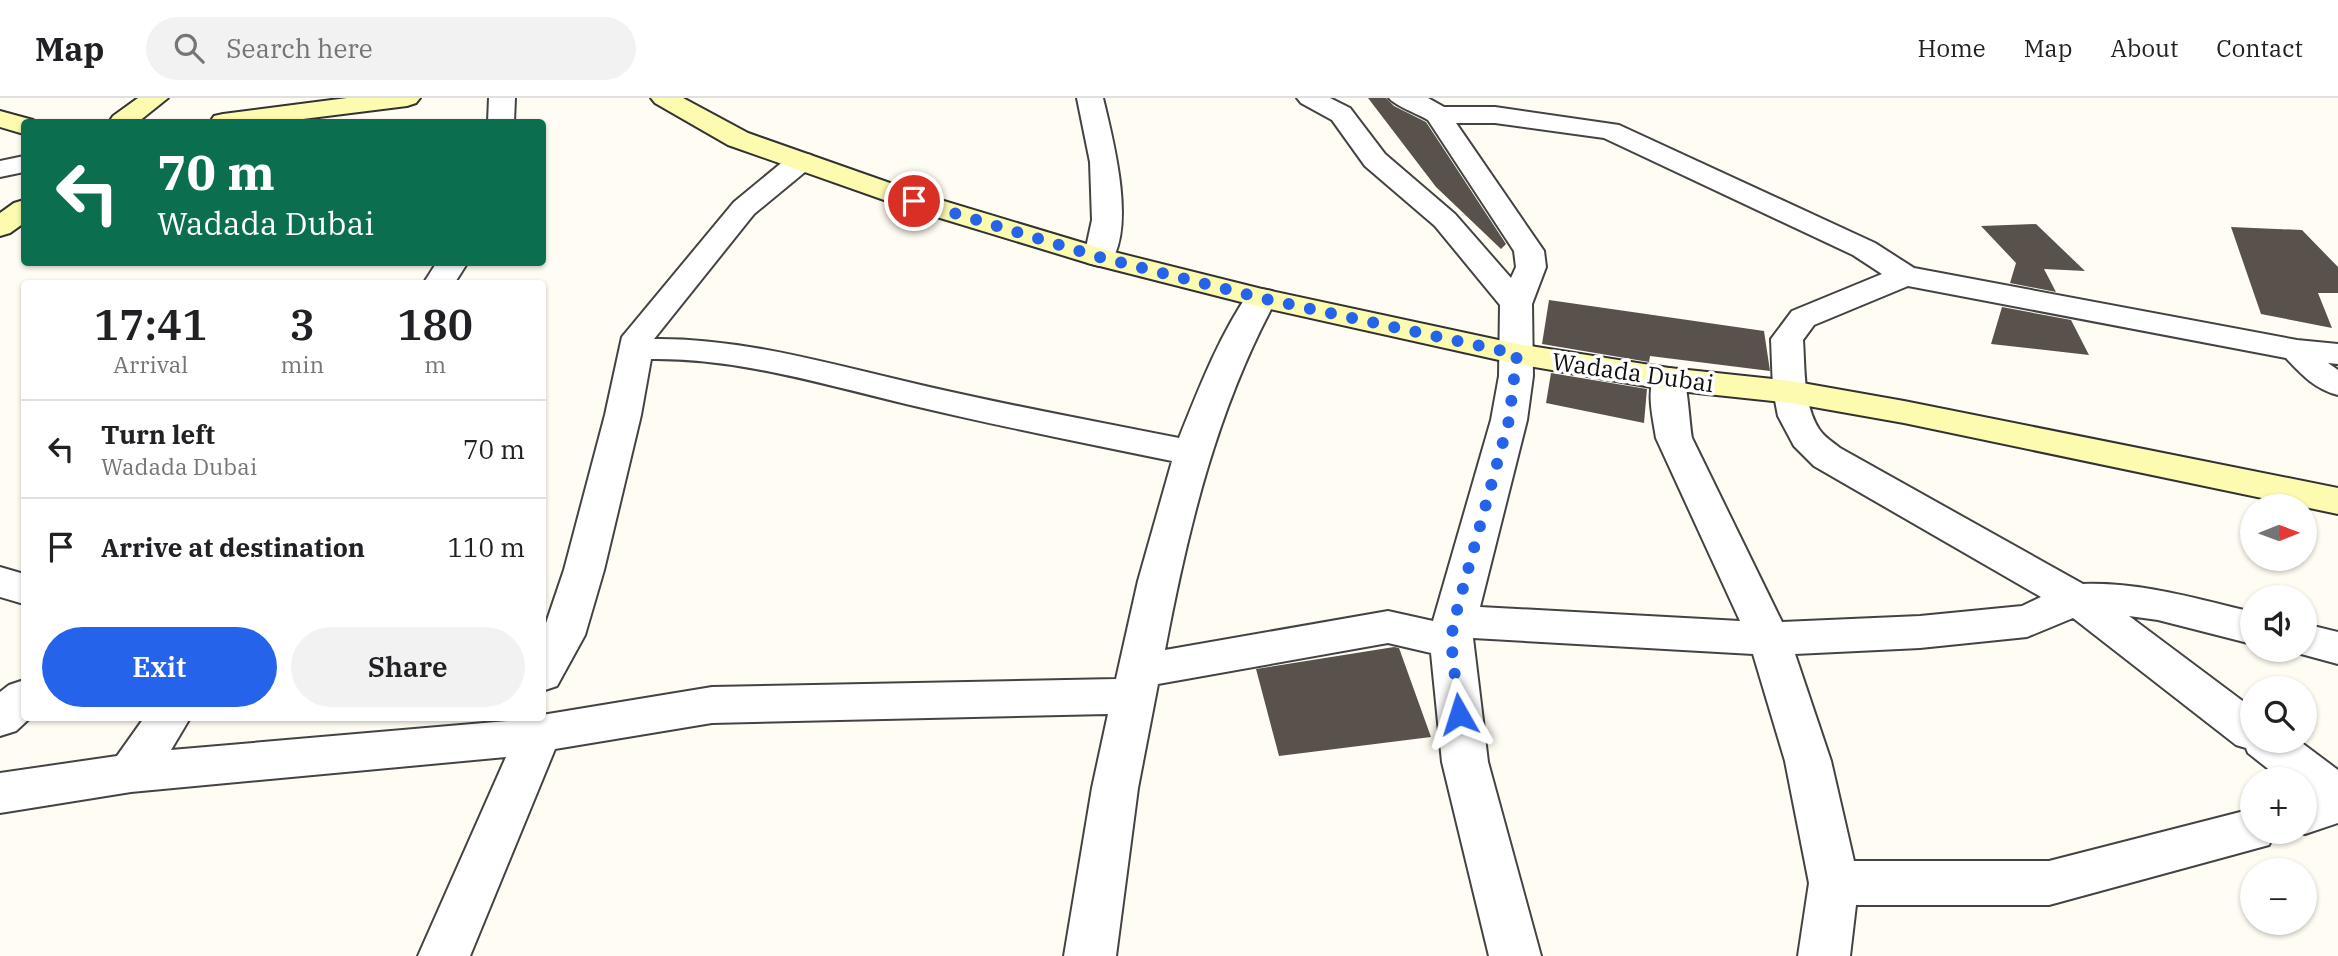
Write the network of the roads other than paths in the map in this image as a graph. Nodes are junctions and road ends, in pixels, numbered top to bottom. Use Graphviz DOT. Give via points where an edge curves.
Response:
graph roads {
  1 [pos="155,98"];
  2 [pos="407,98"];
  3 [pos="502,98"];
  4 [pos="664,98"];
  5 [pos="1090,98"];
  6 [pos="1310,98"];
  7 [pos="1402,98"];
  8 [pos="1438,115"];
  9 [pos="0,119"];
  10 [pos="126,119"];
  11 [pos="246,119"];
  12 [pos="501,119"];
  13 [pos="21,125"];
  14 [pos="801,161"];
  15 [pos="21,165"];
  16 [pos="0,170"];
  17 [pos="21,211"];
  18 [pos="0,227"];
  19 [pos="1099,257"];
  20 [pos="1905,276"];
  21 [pos="1261,298"];
  22 [pos="1516,304"];
  23 [pos="636,349"];
  24 [pos="2297,350"];
  25 [pos="1517,354"];
  26 [pos="2338,354"];
  27 [pos="1669,379"];
  28 [pos="2338,384"];
  29 [pos="1791,392"];
  30 [pos="1192,453"];
  31 [pos="2338,501"];
  32 [pos="0,582"];
  33 [pos="21,588"];
  34 [pos="2077,599"];
  35 [pos="2240,625"];
  36 [pos="1453,631"];
  37 [pos="1769,639"];
  38 [pos="2317,643"];
  39 [pos="2338,648"];
  40 [pos="546,667"];
  41 [pos="1136,681"];
  42 [pos="21,700"];
  43 [pos="0,719"];
  44 [pos="166,721"];
  45 [pos="2240,723"];
  46 [pos="525,729"];
  47 [pos="2281,753"];
  48 [pos="131,773"];
  49 [pos="0,793"];
  50 [pos="2338,796"];
  51 [pos="2338,803"];
  52 [pos="2317,810"];
  53 [pos="2240,833"];
  54 [pos="1834,883"];
  55 [pos="444,956"];
  56 [pos="1090,956"];
  57 [pos="1515,956"];
  58 [pos="1824,956"];
  1 -- 10 [label="street"];
  2 -- 11 [label="street"];
  3 -- 12 [label="street"];
  4 -- 14 [label="street, Wadada Dubai" via="738,139"];
  5 -- 19 [label="street" via="1104,162 1108,220"];
  6 -- 22 [label="street" via="1341,114 1375,160 1446,220"];
  7 -- 8 [label="street"];
  8 -- 20 [label="street" via="1495,115 1610,131 1864,249"];
  8 -- 22 [label="street" via="1529,251 1531,267"];
  9 -- 13 [label="street"];
  14 -- 19 [label="street, Wadada Dubai"];
  14 -- 23 [label="street" via="744,208 643,330"];
  15 -- 16 [label="street"];
  17 -- 18 [label="street"];
  19 -- 21 [label="street, Wadada Dubai"];
  20 -- 24 [label="street"];
  20 -- 29 [label="street" via="1803,318 1787,339"];
  21 -- 25 [label="street, Wadada Dubai"];
  21 -- 30 [label="street"];
  22 -- 25 [label="street"];
  23 -- 30 [label="street" via="709,352 826,371 917,395"];
  23 -- 40 [label="street" via="584,570 564,635"];
  24 -- 26 [label="street"];
  24 -- 28 [label="street" via="2317,372"];
  25 -- 27 [label="street, Wadada Dubai"];
  25 -- 36 [label="street" via="1509,420"];
  27 -- 29 [label="street, Wadada Dubai"];
  27 -- 37 [label="street" via="1674,438"];
  29 -- 31 [label="street, Wadada Dubai"];
  29 -- 34 [label="street" via="1807,439 1827,457"];
  30 -- 41 [label="street"];
  32 -- 33 [label="street"];
  34 -- 35 [label="street" via="2158,605"];
  34 -- 37 [label="street" via="2027,621 1920,632"];
  34 -- 45 [label="street"];
  36 -- 37 [label="street"];
  36 -- 41 [label="street" via="1388,627 1170,667"];
  36 -- 57 [label="street" via="1465,762"];
  37 -- 54 [label="street" via="1808,761"];
  38 -- 39 [label="street"];
  41 -- 46 [label="street" via="712,705"];
  41 -- 56 [label="street"];
  42 -- 43 [label="street"];
  44 -- 48 [label="street"];
  46 -- 48 [label="street"];
  46 -- 55 [label="street"];
  47 -- 50 [label="street"];
  48 -- 49 [label="street"];
  51 -- 52 [label="street"];
  53 -- 54 [label="street" via="2049,883"];
  54 -- 58 [label="street"];
}
